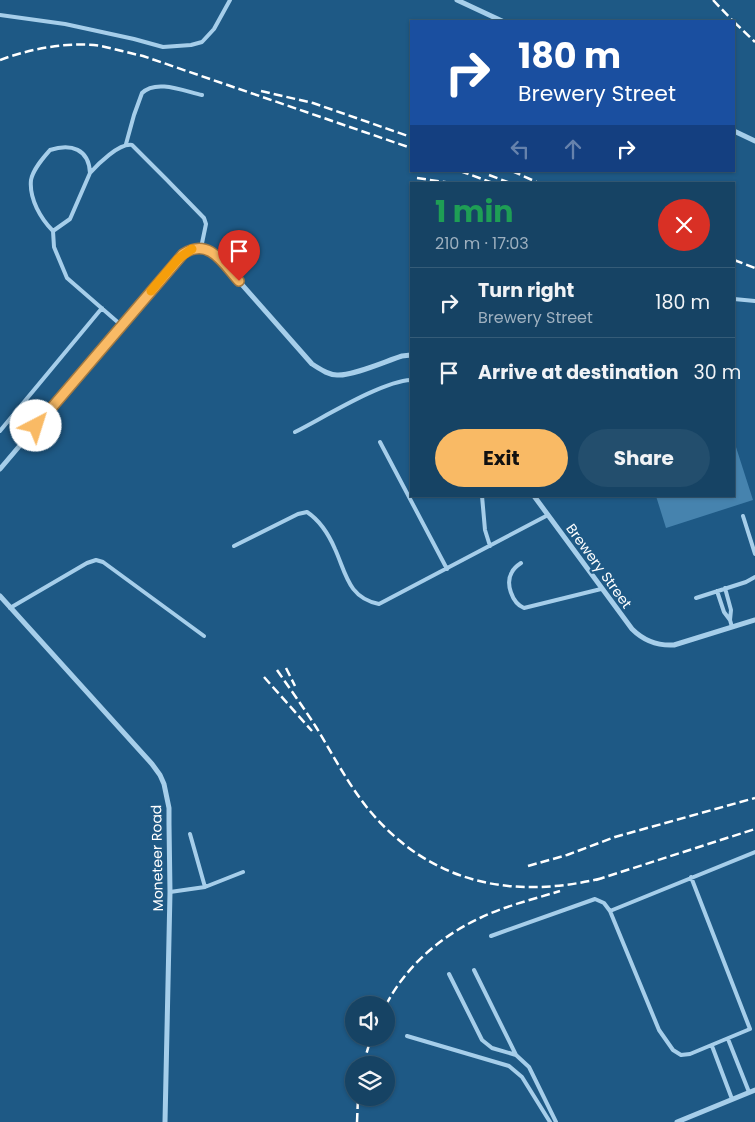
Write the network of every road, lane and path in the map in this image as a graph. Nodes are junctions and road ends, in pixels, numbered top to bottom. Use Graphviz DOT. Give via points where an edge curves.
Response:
graph roads {
  1 [pos="230,0"];
  2 [pos="457,0"];
  3 [pos="0,15"];
  4 [pos="500,20"];
  5 [pos="202,95"];
  6 [pos="735,131"];
  7 [pos="755,141"];
  8 [pos="129,145"];
  9 [pos="90,173"];
  10 [pos="53,231"];
  11 [pos="201,248"];
  12 [pos="735,299"];
  13 [pos="755,301"];
  14 [pos="102,308"];
  15 [pos="121,325"];
  16 [pos="410,355"];
  17 [pos="410,380"];
  18 [pos="0,432"];
  19 [pos="296,432"];
  20 [pos="380,442"];
  21 [pos="0,469"];
  22 [pos="482,497"];
  23 [pos="535,497"];
  24 [pos="548,515"];
  25 [pos="743,516"];
  26 [pos="234,546"];
  27 [pos="490,546"];
  28 [pos="755,554"];
  29 [pos="521,563"];
  30 [pos="447,569"];
  31 [pos="755,577"];
  32 [pos="601,588"];
  33 [pos="725,588"];
  34 [pos="717,591"];
  35 [pos="0,596"];
  36 [pos="696,598"];
  37 [pos="10,608"];
  38 [pos="730,620"];
  39 [pos="755,620"];
  40 [pos="732,627"];
  41 [pos="204,636"];
  42 [pos="190,834"];
  43 [pos="755,852"];
  44 [pos="243,872"];
  45 [pos="691,877"];
  46 [pos="205,887"];
  47 [pos="170,892"];
  48 [pos="610,911"];
  49 [pos="491,936"];
  50 [pos="474,970"];
  51 [pos="449,974"];
  52 [pos="755,1026"];
  53 [pos="750,1029"];
  54 [pos="407,1036"];
  55 [pos="728,1039"];
  56 [pos="712,1046"];
  57 [pos="516,1055"];
  58 [pos="755,1090"];
  59 [pos="748,1092"];
  60 [pos="732,1099"];
  61 [pos="165,1122"];
  62 [pos="550,1122"];
  63 [pos="556,1122"];
  64 [pos="677,1122"];
  1 -- 3 [label="lane" via="214,30 202,42 191,46 163,47 65,24"];
  2 -- 4 [label="street"];
  5 -- 8 [label="lane" via="159,86 144,90 134,115"];
  6 -- 7 [label="street"];
  8 -- 9 [label="lane" via="99,163"];
  8 -- 11 [label="lane" via="204,218 206,224"];
  9 -- 10 [label="lane" via="70,219"];
  9 -- 10 [label="lane" via="86,158 69,146 50,150 36,168 31,180 33,198 45,223"];
  10 -- 14 [label="lane" via="54,247 67,278"];
  11 -- 15 [label="street" via="189,250 178,259"];
  11 -- 16 [label="street" via="214,253 320,370 346,374"];
  12 -- 13 [label="lane"];
  14 -- 15 [label="lane"];
  14 -- 18 [label="lane"];
  15 -- 21 [label="street"];
  17 -- 19 [label="lane" via="373,392"];
  20 -- 30 [label="lane"];
  22 -- 27 [label="lane"];
  23 -- 24 [label="street, Brewery Street"];
  24 -- 27 [label="lane"];
  24 -- 32 [label="street, Brewery Street"];
  25 -- 28 [label="lane"];
  26 -- 30 [label="lane" via="307,512 325,530 335,547 349,584 359,596 379,604"];
  27 -- 30 [label="lane"];
  29 -- 32 [label="lane" via="513,570 510,579 514,599 524,608"];
  31 -- 33 [label="lane"];
  32 -- 40 [label="street, Brewery Street" via="640,637 662,646"];
  33 -- 34 [label="lane"];
  33 -- 38 [label="lane" via="731,610"];
  34 -- 36 [label="lane"];
  34 -- 38 [label="lane"];
  35 -- 37 [label="street, Moneteer Road"];
  37 -- 41 [label="lane" via="96,560"];
  37 -- 47 [label="street, Moneteer Road" via="160,775 169,808"];
  38 -- 40 [label="lane"];
  39 -- 40 [label="street"];
  42 -- 46 [label="lane"];
  43 -- 45 [label="lane"];
  44 -- 46 [label="lane"];
  45 -- 48 [label="lane"];
  45 -- 53 [label="lane"];
  46 -- 47 [label="lane"];
  47 -- 61 [label="street, Moneteer Road"];
  48 -- 49 [label="lane" via="604,902 595,899"];
  48 -- 56 [label="lane" via="666,1042 681,1055"];
  50 -- 57 [label="lane"];
  51 -- 57 [label="lane" via="482,1040 492,1048"];
  52 -- 53 [label="lane"];
  53 -- 55 [label="lane"];
  54 -- 62 [label="lane" via="509,1066 522,1076"];
  55 -- 56 [label="lane"];
  55 -- 59 [label="lane"];
  56 -- 60 [label="lane"];
  57 -- 63 [label="lane" via="529,1067"];
  58 -- 59 [label="street"];
  59 -- 60 [label="street"];
  60 -- 64 [label="street"];
}
